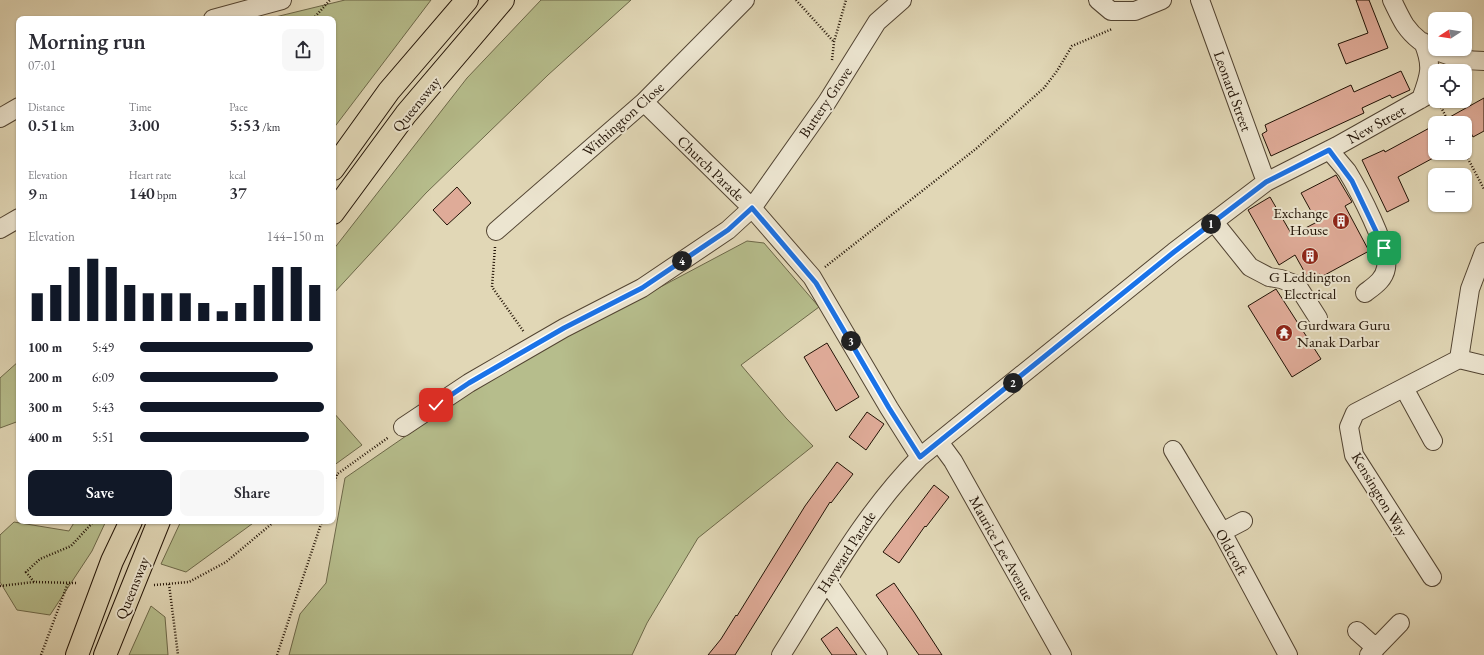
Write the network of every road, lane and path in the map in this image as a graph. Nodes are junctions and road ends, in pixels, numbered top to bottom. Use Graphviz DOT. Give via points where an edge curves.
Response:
graph roads {
  1 [pos="282,0"];
  2 [pos="330,0"];
  3 [pos="467,0"];
  4 [pos="503,0"];
  5 [pos="745,0"];
  6 [pos="796,0"];
  7 [pos="846,0"];
  8 [pos="902,0"];
  9 [pos="1098,0"];
  10 [pos="1162,0"];
  11 [pos="1200,0"];
  12 [pos="1392,0"];
  13 [pos="224,16"];
  14 [pos="316,16"];
  15 [pos="1114,28"];
  16 [pos="834,42"];
  17 [pos="1423,42"];
  18 [pos="831,64"];
  19 [pos="1430,64"];
  20 [pos="1473,64"];
  21 [pos="1428,99"];
  22 [pos="644,102"];
  23 [pos="16,109"];
  24 [pos="0,118"];
  25 [pos="1329,150"];
  26 [pos="1469,160"];
  27 [pos="336,165"];
  28 [pos="1266,182"];
  29 [pos="1484,189"];
  30 [pos="336,208"];
  31 [pos="752,208"];
  32 [pos="16,220"];
  33 [pos="1214,222"];
  34 [pos="0,229"];
  35 [pos="496,231"];
  36 [pos="1484,252"];
  37 [pos="812,277"];
  38 [pos="1364,293"];
  39 [pos="1318,318"];
  40 [pos="534,346"];
  41 [pos="1459,359"];
  42 [pos="1484,365"];
  43 [pos="1404,388"];
  44 [pos="403,427"];
  45 [pos="1433,441"];
  46 [pos="939,442"];
  47 [pos="1173,450"];
  48 [pos="920,457"];
  49 [pos="337,474"];
  50 [pos="336,477"];
  51 [pos="1243,521"];
  52 [pos="91,524"];
  53 [pos="130,524"];
  54 [pos="158,524"];
  55 [pos="271,524"];
  56 [pos="321,524"];
  57 [pos="1222,532"];
  58 [pos="1432,577"];
  59 [pos="34,582"];
  60 [pos="827,582"];
  61 [pos="68,583"];
  62 [pos="76,583"];
  63 [pos="169,584"];
  64 [pos="163,585"];
  65 [pos="0,586"];
  66 [pos="1400,623"];
  67 [pos="1357,631"];
  68 [pos="1372,652"];
  69 [pos="41,655"];
  70 [pos="77,655"];
  71 [pos="105,655"];
  72 [pos="178,655"];
  73 [pos="277,655"];
  74 [pos="781,655"];
  75 [pos="878,655"];
  76 [pos="1062,655"];
  77 [pos="1288,655"];
  1 -- 13 [label="street"];
  2 -- 14 [label="path"];
  3 -- 27 [label="highway, Queensway" via="389,91"];
  4 -- 30 [label="highway, Queensway" via="406,114"];
  5 -- 22 [label="street, Withington Close"];
  6 -- 16 [label="path"];
  7 -- 16 [label="path"];
  8 -- 31 [label="street, Buttery Grove" via="877,22 826,102"];
  9 -- 10 [label="street" via="1111,11 1135,11"];
  11 -- 28 [label="street, Leonard Street"];
  12 -- 17 [label="street" via="1406,26"];
  15 -- 37 [label="path" via="1072,46 1044,88 977,148"];
  16 -- 18 [label="path"];
  17 -- 19 [label="street, New Street"];
  17 -- 20 [label="street"];
  21 -- 25 [label="street, New Street"];
  22 -- 31 [label="street, Church Parade"];
  22 -- 35 [label="street, Withington Close"];
  23 -- 24 [label="street"];
  25 -- 28 [label="street, New Street"];
  25 -- 38 [label="street" via="1352,181 1384,248 1387,263 1385,273 1380,282"];
  26 -- 29 [label="path"];
  28 -- 33 [label="street"];
  31 -- 37 [label="street, Church Parade"];
  31 -- 40 [label="street, Buttery Grove" via="728,230 642,288"];
  32 -- 34 [label="street"];
  33 -- 39 [label="street" via="1250,267 1269,277 1281,278 1297,285"];
  33 -- 46 [label="street"];
  35 -- 40 [label="path" via="492,287"];
  36 -- 41 [label="street" via="1470,289"];
  37 -- 48 [label="street, Church Parade"];
  40 -- 44 [label="street, Buttery Grove" via="469,383"];
  41 -- 42 [label="street"];
  41 -- 43 [label="street, Kensington Way"];
  43 -- 45 [label="street"];
  43 -- 58 [label="street, Kensington Way" via="1355,413 1349,428 1350,440 1354,455"];
  44 -- 49 [label="path"];
  46 -- 48 [label="street, Hayward Parade"];
  46 -- 76 [label="street, Maurice Lee Avenue" via="953,461"];
  47 -- 57 [label="street, Oldcroft"];
  48 -- 60 [label="street, Hayward Parade" via="875,507"];
  49 -- 50 [label="path"];
  51 -- 57 [label="street"];
  52 -- 59 [label="path" via="71,546 40,559 26,572"];
  53 -- 70 [label="highway, Queensway" via="112,561"];
  54 -- 71 [label="highway, Queensway"];
  55 -- 63 [label="path" via="226,562 189,582"];
  56 -- 73 [label="path"];
  57 -- 77 [label="street, Oldcroft"];
  59 -- 61 [label="path"];
  59 -- 65 [label="path"];
  60 -- 74 [label="street, Hayward Parade"];
  60 -- 75 [label="street"];
  61 -- 62 [label="path"];
  61 -- 69 [label="path"];
  63 -- 64 [label="path"];
  63 -- 72 [label="path"];
  66 -- 68 [label="street"];
  67 -- 68 [label="street"];
}
